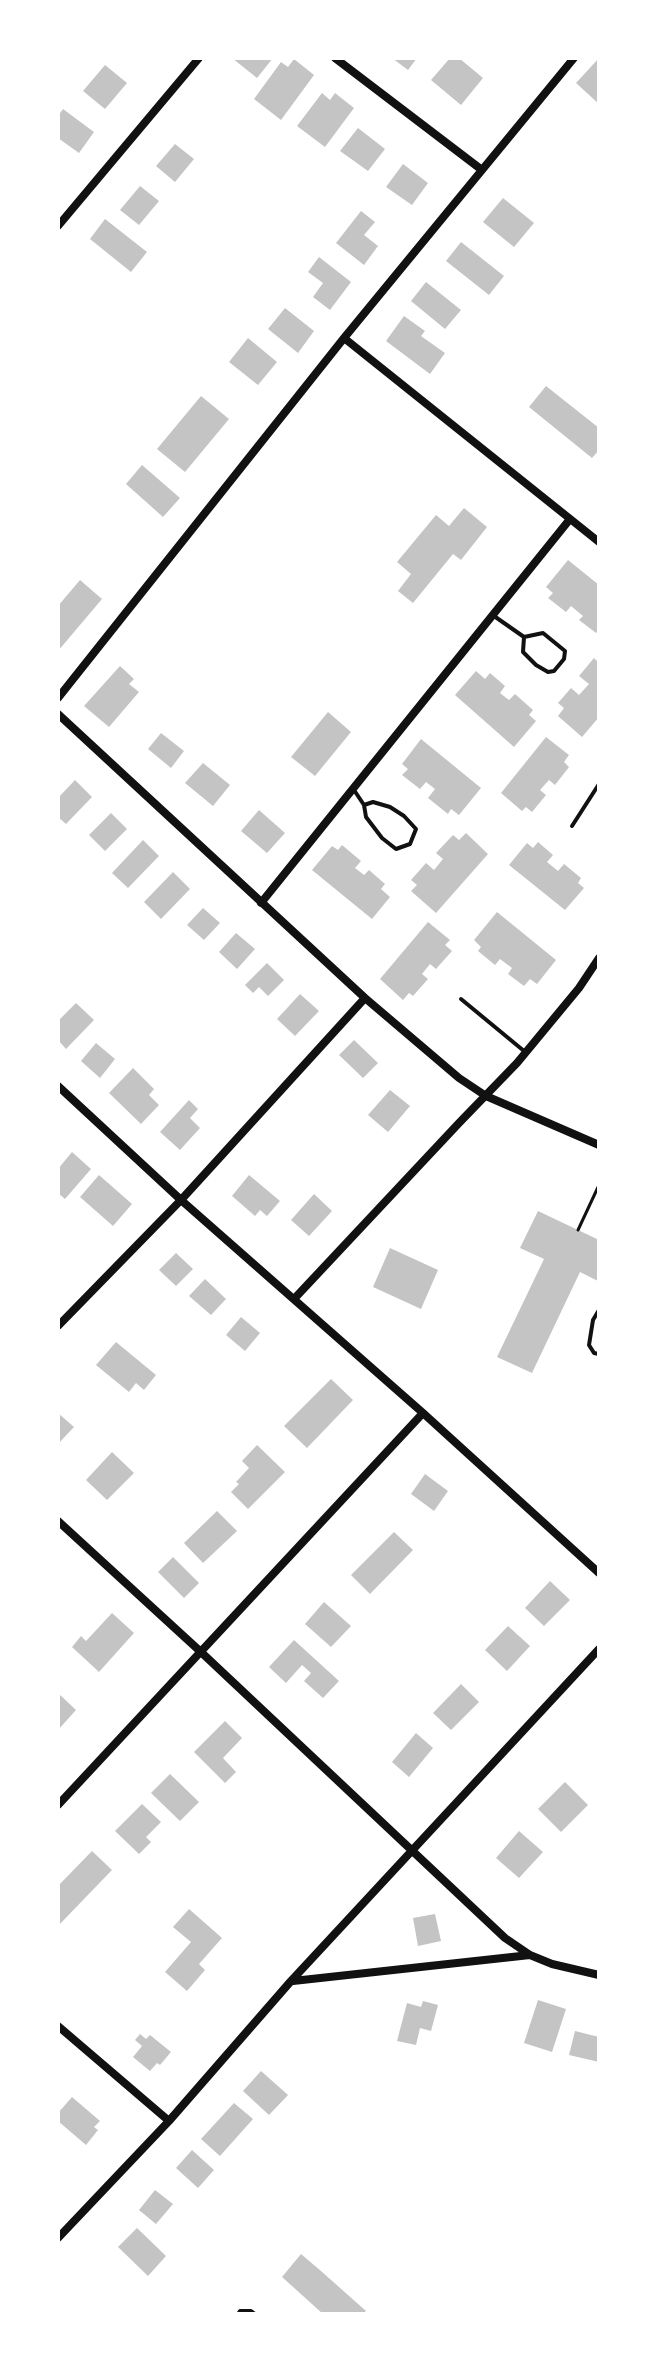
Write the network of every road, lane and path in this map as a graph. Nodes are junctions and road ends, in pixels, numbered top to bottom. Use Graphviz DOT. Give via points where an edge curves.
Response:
graph roads {
  1 [pos="199,58"];
  2 [pos="335,58"];
  3 [pos="574,58"];
  4 [pos="482,170"];
  5 [pos="58,226"];
  6 [pos="344,338"];
  7 [pos="570,519"];
  8 [pos="599,542"];
  9 [pos="492,615"];
  10 [pos="524,637"];
  11 [pos="58,698"];
  12 [pos="58,714"];
  13 [pos="599,784"];
  14 [pos="352,789"];
  15 [pos="364,805"];
  16 [pos="572,826"];
  17 [pos="261,903"];
  18 [pos="599,958"];
  19 [pos="365,998"];
  20 [pos="461,999"];
  21 [pos="526,1053"];
  22 [pos="58,1086"];
  23 [pos="486,1096"];
  24 [pos="599,1145"];
  25 [pos="599,1185"];
  26 [pos="181,1200"];
  27 [pos="578,1230"];
  28 [pos="294,1299"];
  29 [pos="599,1310"];
  30 [pos="58,1326"];
  31 [pos="599,1354"];
  32 [pos="423,1413"];
  33 [pos="58,1521"];
  34 [pos="599,1573"];
  35 [pos="599,1649"];
  36 [pos="202,1653"];
  37 [pos="58,1805"];
  38 [pos="412,1852"];
  39 [pos="530,1955"];
  40 [pos="599,1975"];
  41 [pos="291,1981"];
  42 [pos="58,2026"];
  43 [pos="169,2121"];
  44 [pos="58,2238"];
  45 [pos="238,2314"];
  46 [pos="255,2314"];
  1 -- 5 [label="street"];
  2 -- 4 [label="street"];
  3 -- 4 [label="street"];
  4 -- 6 [label="street"];
  6 -- 7 [label="street"];
  6 -- 11 [label="street"];
  7 -- 8 [label="street"];
  7 -- 9 [label="street"];
  9 -- 10 [label="lane"];
  9 -- 14 [label="street"];
  10 -- 10 [label="lane" via="543,633 565,651 564,659 548,672 523,652"];
  12 -- 17 [label="street"];
  13 -- 16 [label="lane"];
  14 -- 15 [label="lane"];
  14 -- 17 [label="street"];
  15 -- 15 [label="lane" via="382,838 396,849 410,844 416,829 404,816 373,802"];
  17 -- 19 [label="street"];
  18 -- 21 [label="street"];
  19 -- 23 [label="street"];
  19 -- 26 [label="street"];
  20 -- 21 [label="lane"];
  21 -- 23 [label="street"];
  22 -- 26 [label="street"];
  23 -- 24 [label="street"];
  23 -- 28 [label="street"];
  25 -- 27 [label="path"];
  26 -- 28 [label="street"];
  26 -- 30 [label="street"];
  28 -- 32 [label="street"];
  29 -- 31 [label="lane" via="589,1345"];
  32 -- 34 [label="street"];
  32 -- 36 [label="street"];
  33 -- 36 [label="street"];
  35 -- 38 [label="street"];
  36 -- 37 [label="street"];
  36 -- 38 [label="street"];
  38 -- 39 [label="street"];
  38 -- 41 [label="street"];
  39 -- 40 [label="street"];
  39 -- 41 [label="street"];
  41 -- 43 [label="street"];
  42 -- 43 [label="street"];
  43 -- 44 [label="street"];
  45 -- 46 [label="lane"];
}
